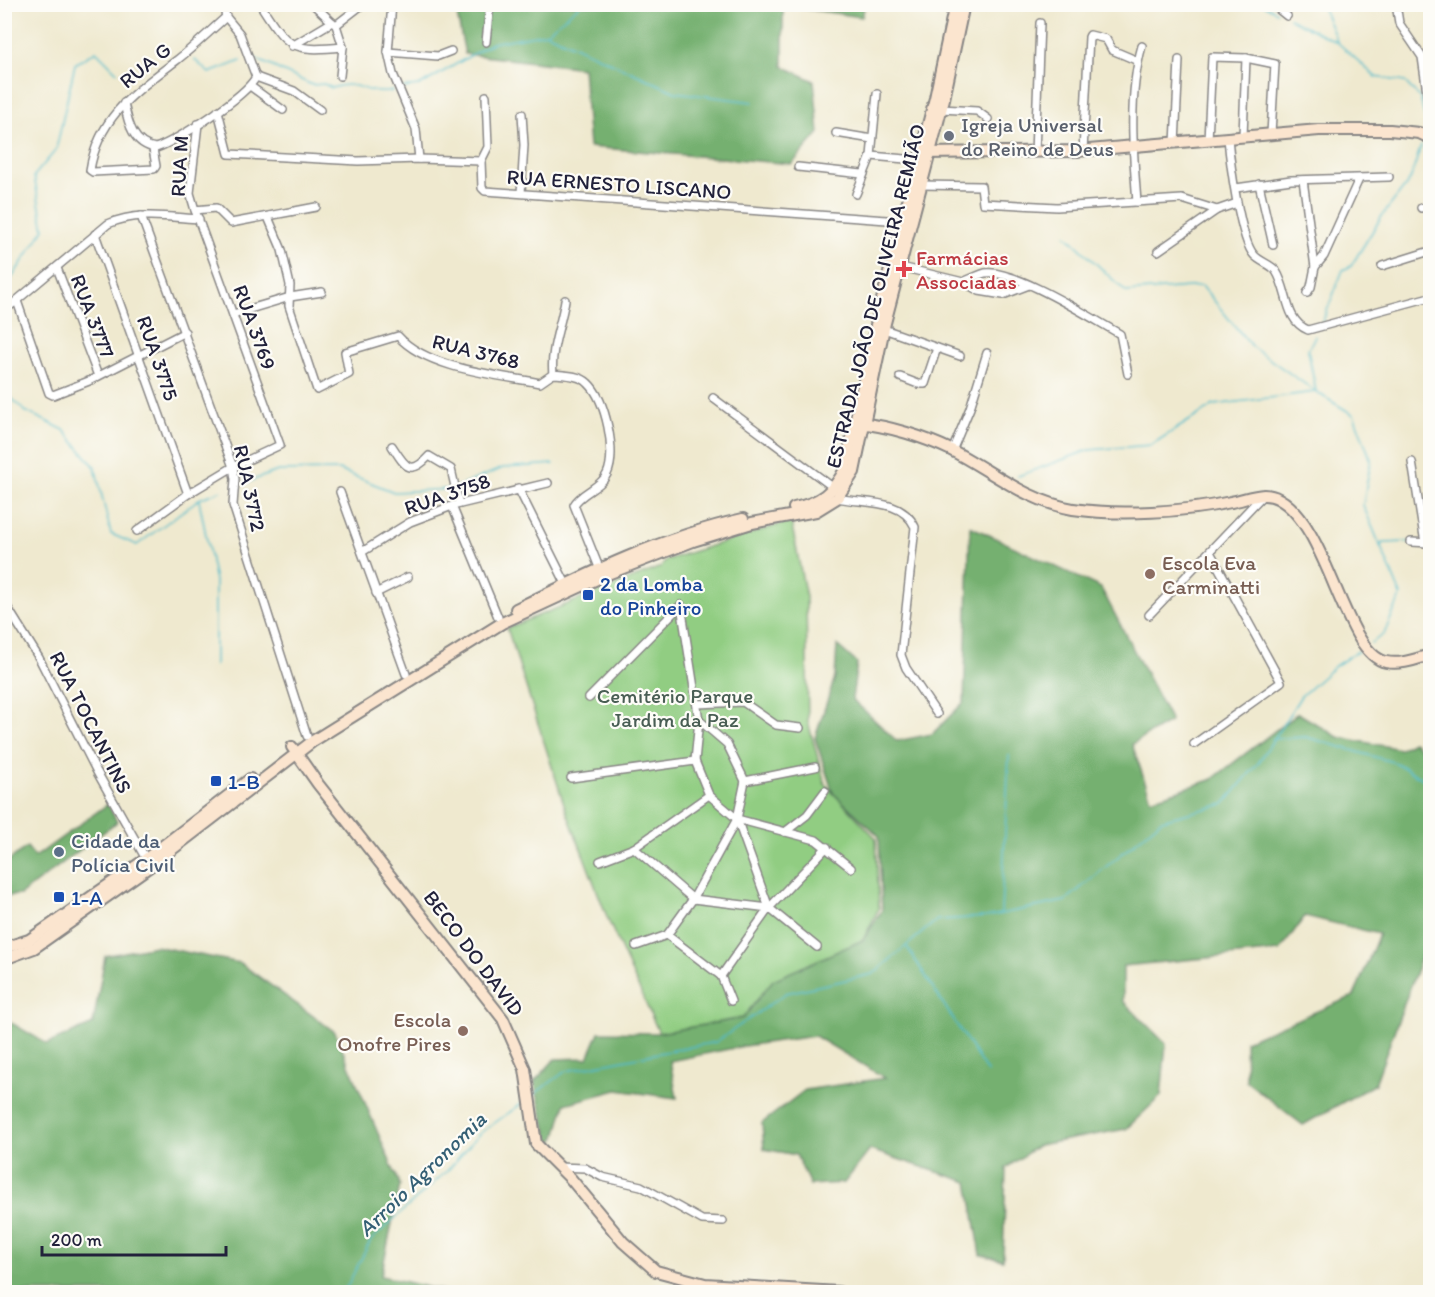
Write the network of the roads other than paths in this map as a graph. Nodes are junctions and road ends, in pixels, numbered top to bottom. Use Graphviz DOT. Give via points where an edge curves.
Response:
graph roads {
  1 [pos="223,4"];
  2 [pos="260,4"];
  3 [pos="313,4"];
  4 [pos="363,4"];
  5 [pos="392,4"];
  6 [pos="490,4"];
  7 [pos="955,4"];
  8 [pos="964,4"];
  9 [pos="1272,4"];
  10 [pos="1396,4"];
  11 [pos="1287,16"];
  12 [pos="225,17"];
  13 [pos="1040,23"];
  14 [pos="334,24"];
  15 [pos="486,42"];
  16 [pos="292,46"];
  17 [pos="1142,46"];
  18 [pos="343,47"];
  19 [pos="451,51"];
  20 [pos="388,52"];
  21 [pos="1246,58"];
  22 [pos="1179,60"];
  23 [pos="1138,61"];
  24 [pos="340,76"];
  25 [pos="256,77"];
  26 [pos="250,86"];
  27 [pos="877,94"];
  28 [pos="486,96"];
  29 [pos="940,102"];
  30 [pos="124,104"];
  31 [pos="283,110"];
  32 [pos="320,110"];
  33 [pos="218,111"];
  34 [pos="1431,113"];
  35 [pos="522,114"];
  36 [pos="988,119"];
  37 [pos="198,124"];
  38 [pos="836,133"];
  39 [pos="1271,134"];
  40 [pos="1243,136"];
  41 [pos="1228,138"];
  42 [pos="1431,138"];
  43 [pos="872,139"];
  44 [pos="1208,140"];
  45 [pos="1175,144"];
  46 [pos="1133,147"];
  47 [pos="153,149"];
  48 [pos="1083,151"];
  49 [pos="1035,153"];
  50 [pos="922,155"];
  51 [pos="871,156"];
  52 [pos="419,159"];
  53 [pos="482,161"];
  54 [pos="798,167"];
  55 [pos="862,174"];
  56 [pos="1389,177"];
  57 [pos="1359,179"];
  58 [pos="1304,180"];
  59 [pos="1259,184"];
  60 [pos="920,185"];
  61 [pos="1236,188"];
  62 [pos="521,193"];
  63 [pos="856,194"];
  64 [pos="1137,201"];
  65 [pos="1238,202"];
  66 [pos="1431,205"];
  67 [pos="316,207"];
  68 [pos="1421,208"];
  69 [pos="195,210"];
  70 [pos="1217,210"];
  71 [pos="141,216"];
  72 [pos="268,217"];
  73 [pos="199,219"];
  74 [pos="901,221"];
  75 [pos="95,234"];
  76 [pos="1273,245"];
  77 [pos="1158,251"];
  78 [pos="1431,251"];
  79 [pos="896,265"];
  80 [pos="1382,266"];
  81 [pos="1315,267"];
  82 [pos="57,268"];
  83 [pos="963,282"];
  84 [pos="1029,285"];
  85 [pos="322,292"];
  86 [pos="1307,292"];
  87 [pos="290,297"];
  88 [pos="1431,297"];
  89 [pos="565,300"];
  90 [pos="17,301"];
  91 [pos="4,311"];
  92 [pos="233,314"];
  93 [pos="884,329"];
  94 [pos="185,332"];
  95 [pos="937,348"];
  96 [pos="987,353"];
  97 [pos="139,354"];
  98 [pos="960,356"];
  99 [pos="553,374"];
  100 [pos="1128,374"];
  101 [pos="98,376"];
  102 [pos="900,376"];
  103 [pos="712,398"];
  104 [pos="860,423"];
  105 [pos="392,446"];
  106 [pos="952,451"];
  107 [pos="1412,462"];
  108 [pos="233,467"];
  109 [pos="548,483"];
  110 [pos="518,488"];
  111 [pos="340,492"];
  112 [pos="839,492"];
  113 [pos="188,494"];
  114 [pos="1264,494"];
  115 [pos="852,502"];
  116 [pos="455,505"];
  117 [pos="137,531"];
  118 [pos="1411,542"];
  119 [pos="1428,543"];
  120 [pos="362,552"];
  121 [pos="1210,552"];
  122 [pos="647,554"];
  123 [pos="600,570"];
  124 [pos="408,577"];
  125 [pos="566,584"];
  126 [pos="376,593"];
  127 [pos="4,602"];
  128 [pos="1149,615"];
  129 [pos="498,617"];
  130 [pos="1431,655"];
  131 [pos="406,674"];
  132 [pos="589,698"];
  133 [pos="697,704"];
  134 [pos="937,714"];
  135 [pos="699,720"];
  136 [pos="800,728"];
  137 [pos="307,736"];
  138 [pos="1194,744"];
  139 [pos="294,750"];
  140 [pos="695,761"];
  141 [pos="815,767"];
  142 [pos="571,778"];
  143 [pos="745,781"];
  144 [pos="825,791"];
  145 [pos="709,795"];
  146 [pos="737,819"];
  147 [pos="785,832"];
  148 [pos="827,847"];
  149 [pos="634,848"];
  150 [pos="146,859"];
  151 [pos="600,861"];
  152 [pos="851,868"];
  153 [pos="693,899"];
  154 [pos="769,908"];
  155 [pos="668,935"];
  156 [pos="636,946"];
  157 [pos="817,947"];
  158 [pos="4,948"];
  159 [pos="4,958"];
  160 [pos="722,976"];
  161 [pos="731,1001"];
  162 [pos="558,1167"];
  163 [pos="723,1221"];
  164 [pos="839,1293"];
  1 -- 12 [label="street"];
  2 -- 16 [label="street"];
  3 -- 14 [label="street"];
  4 -- 14 [label="street"];
  5 -- 20 [label="street"];
  6 -- 15 [label="street"];
  7 -- 29 [label="main road, ESTRADA JOÃO DE OLIVEIRA REMIÃO"];
  8 -- 29 [label="main road, ESTRADA JOÃO DE OLIVEIRA REMIÃO"];
  9 -- 11 [label="street"];
  10 -- 34 [label="street" via="1399,23 1422,57"];
  12 -- 25 [label="street" via="240,34"];
  12 -- 30 [label="street, RUA G" via="132,93"];
  13 -- 49 [label="street"];
  14 -- 16 [label="street"];
  14 -- 18 [label="street"];
  16 -- 18 [label="street" via="314,50"];
  17 -- 23 [label="street"];
  18 -- 24 [label="street"];
  19 -- 20 [label="street" via="438,56"];
  20 -- 52 [label="street" via="416,129"];
  21 -- 39 [label="street" via="1275,64"];
  21 -- 40 [label="street"];
  21 -- 44 [label="street" via="1212,57"];
  22 -- 45 [label="street"];
  23 -- 46 [label="street"];
  23 -- 48 [label="street" via="1112,50 1106,39 1090,34"];
  25 -- 26 [label="street"];
  25 -- 32 [label="street" via="294,91"];
  26 -- 31 [label="street"];
  26 -- 33 [label="street"];
  27 -- 43 [label="street"];
  28 -- 53 [label="street" via="488,147"];
  29 -- 36 [label="street" via="977,111"];
  29 -- 50 [label="main road, ESTRADA JOÃO DE OLIVEIRA REMIÃO"];
  30 -- 47 [label="street" via="129,129"];
  30 -- 47 [label="street, RUA G" via="101,138 91,172 154,169"];
  33 -- 37 [label="street"];
  33 -- 52 [label="street, RUA ERNESTO LISCANO" via="229,154 358,161"];
  35 -- 62 [label="street"];
  37 -- 47 [label="street"];
  37 -- 69 [label="street, RUA M" via="190,193"];
  38 -- 43 [label="street"];
  39 -- 40 [label="main road"];
  39 -- 42 [label="main road" via="1390,130"];
  40 -- 41 [label="main road"];
  41 -- 44 [label="main road"];
  41 -- 61 [label="street"];
  43 -- 51 [label="street"];
  44 -- 45 [label="main road"];
  45 -- 46 [label="main road"];
  46 -- 48 [label="main road"];
  46 -- 64 [label="street"];
  48 -- 49 [label="main road"];
  49 -- 50 [label="main road"];
  50 -- 51 [label="street"];
  50 -- 60 [label="main road, ESTRADA JOÃO DE OLIVEIRA REMIÃO"];
  50 -- 74 [label="main road, ESTRADA JOÃO DE OLIVEIRA REMIÃO"];
  51 -- 55 [label="street"];
  52 -- 53 [label="street, RUA ERNESTO LISCANO"];
  53 -- 62 [label="street, RUA ERNESTO LISCANO" via="483,190"];
  54 -- 55 [label="street"];
  55 -- 63 [label="street"];
  56 -- 57 [label="street"];
  57 -- 58 [label="street"];
  57 -- 81 [label="street" via="1324,256"];
  58 -- 59 [label="street"];
  58 -- 81 [label="street"];
  59 -- 61 [label="street"];
  59 -- 76 [label="street"];
  60 -- 64 [label="street" via="979,185 983,203 1057,207"];
  60 -- 79 [label="main road, ESTRADA JOÃO DE OLIVEIRA REMIÃO"];
  61 -- 65 [label="street"];
  62 -- 74 [label="street, RUA ERNESTO LISCANO"];
  64 -- 70 [label="street" via="1182,199"];
  65 -- 70 [label="street"];
  65 -- 88 [label="street" via="1249,247 1277,272 1293,319 1308,330"];
  66 -- 68 [label="street"];
  67 -- 72 [label="street"];
  69 -- 72 [label="street" via="216,208 231,223"];
  69 -- 73 [label="street, RUA M"];
  70 -- 77 [label="street"];
  71 -- 73 [label="street"];
  71 -- 75 [label="street" via="124,217"];
  71 -- 94 [label="street, RUA 3772"];
  72 -- 87 [label="street" via="282,250"];
  73 -- 92 [label="street, RUA 3769"];
  74 -- 79 [label="main road, ESTRADA JOÃO DE OLIVEIRA REMIÃO"];
  75 -- 82 [label="street"];
  75 -- 97 [label="street, RUA 3775"];
  78 -- 80 [label="street"];
  79 -- 83 [label="street"];
  79 -- 93 [label="main road, ESTRADA JOÃO DE OLIVEIRA REMIÃO"];
  79 -- 104 [label="main road, ESTRADA JOÃO DE OLIVEIRA REMIÃO"];
  81 -- 86 [label="street"];
  82 -- 90 [label="street"];
  82 -- 101 [label="street, RUA 3777"];
  83 -- 84 [label="street" via="986,273 1003,274"];
  83 -- 84 [label="street" via="979,291 1003,295"];
  84 -- 100 [label="street" via="1120,334"];
  85 -- 87 [label="street"];
  87 -- 92 [label="street"];
  87 -- 99 [label="street, RUA 3768" via="295,329 317,390 349,374 345,352 398,336 418,353 483,373 540,383"];
  89 -- 99 [label="street" via="551,356"];
  90 -- 91 [label="street"];
  90 -- 101 [label="street" via="51,394"];
  92 -- 108 [label="street, RUA 3769" via="280,446"];
  93 -- 95 [label="street"];
  93 -- 104 [label="main road, ESTRADA JOÃO DE OLIVEIRA REMIÃO"];
  94 -- 97 [label="street"];
  94 -- 108 [label="street, RUA 3772"];
  95 -- 98 [label="street"];
  95 -- 102 [label="street" via="925,384"];
  96 -- 106 [label="street"];
  97 -- 101 [label="street"];
  97 -- 113 [label="street, RUA 3775"];
  99 -- 123 [label="street" via="588,382 606,423 613,455 607,474 574,505"];
  103 -- 112 [label="street"];
  104 -- 106 [label="main road"];
  104 -- 112 [label="main road, ESTRADA JOÃO DE OLIVEIRA REMIÃO" via="854,472"];
  105 -- 116 [label="street" via="410,468 416,468 429,456 451,469"];
  106 -- 114 [label="main road" via="1036,500 1074,509 1180,511"];
  107 -- 119 [label="street"];
  108 -- 113 [label="street"];
  108 -- 137 [label="street, RUA 3772" via="233,505"];
  109 -- 110 [label="street, RUA 3758"];
  110 -- 116 [label="street, RUA 3758"];
  110 -- 125 [label="street"];
  111 -- 120 [label="street"];
  112 -- 115 [label="street"];
  112 -- 115 [label="street"];
  112 -- 122 [label="main road, ESTRADA JOÃO DE OLIVEIRA REMIÃO" via="804,506 694,531"];
  113 -- 117 [label="street"];
  114 -- 121 [label="street"];
  114 -- 130 [label="main road" via="1290,506 1312,534 1368,651 1380,660 1397,663"];
  115 -- 134 [label="street" via="888,505 902,511 915,527 901,655"];
  116 -- 120 [label="street, RUA 3758" via="410,522"];
  116 -- 129 [label="street"];
  118 -- 119 [label="street"];
  120 -- 126 [label="street"];
  121 -- 128 [label="street"];
  121 -- 138 [label="street" via="1281,682"];
  122 -- 123 [label="main road, ESTRADA JOÃO DE OLIVEIRA REMIÃO"];
  122 -- 139 [label="main road, ESTRADA JOÃO DE OLIVEIRA REMIÃO" via="502,623"];
  123 -- 125 [label="main road, ESTRADA JOÃO DE OLIVEIRA REMIÃO"];
  124 -- 126 [label="street"];
  125 -- 129 [label="main road, ESTRADA JOÃO DE OLIVEIRA REMIÃO"];
  126 -- 131 [label="street"];
  127 -- 150 [label="street, RUA TOCANTINS" via="39,658"];
  129 -- 131 [label="main road, ESTRADA JOÃO DE OLIVEIRA REMIÃO"];
  131 -- 137 [label="main road, ESTRADA JOÃO DE OLIVEIRA REMIÃO"];
  132 -- 133 [label="street" via="681,605"];
  133 -- 135 [label="street"];
  133 -- 136 [label="street" via="743,702 776,725"];
  135 -- 140 [label="street"];
  135 -- 143 [label="street" via="727,744"];
  137 -- 139 [label="main road, ESTRADA JOÃO DE OLIVEIRA REMIÃO"];
  139 -- 150 [label="main road, ESTRADA JOÃO DE OLIVEIRA REMIÃO"];
  139 -- 159 [label="main road, ESTRADA JOÃO DE OLIVEIRA REMIÃO" via="153,864 34,948"];
  139 -- 162 [label="main road, BECO DO DAVID" via="503,1019 525,1069 536,1144"];
  140 -- 142 [label="street"];
  140 -- 145 [label="street"];
  141 -- 143 [label="street"];
  143 -- 146 [label="street"];
  144 -- 147 [label="street" via="807,815"];
  145 -- 146 [label="street"];
  145 -- 149 [label="street"];
  146 -- 147 [label="street"];
  146 -- 153 [label="street"];
  146 -- 154 [label="street"];
  147 -- 148 [label="street"];
  148 -- 152 [label="street"];
  148 -- 154 [label="street"];
  149 -- 151 [label="street"];
  149 -- 153 [label="street"];
  150 -- 158 [label="main road, ESTRADA JOÃO DE OLIVEIRA REMIÃO" via="29,940"];
  153 -- 154 [label="street"];
  153 -- 155 [label="street"];
  154 -- 157 [label="street"];
  154 -- 160 [label="street"];
  155 -- 156 [label="street"];
  155 -- 160 [label="street"];
  160 -- 161 [label="street"];
  162 -- 163 [label="street" via="585,1168 602,1177 641,1186 702,1220"];
  162 -- 164 [label="main road, BECO DO DAVID" via="623,1242 657,1271 705,1284"];
}
